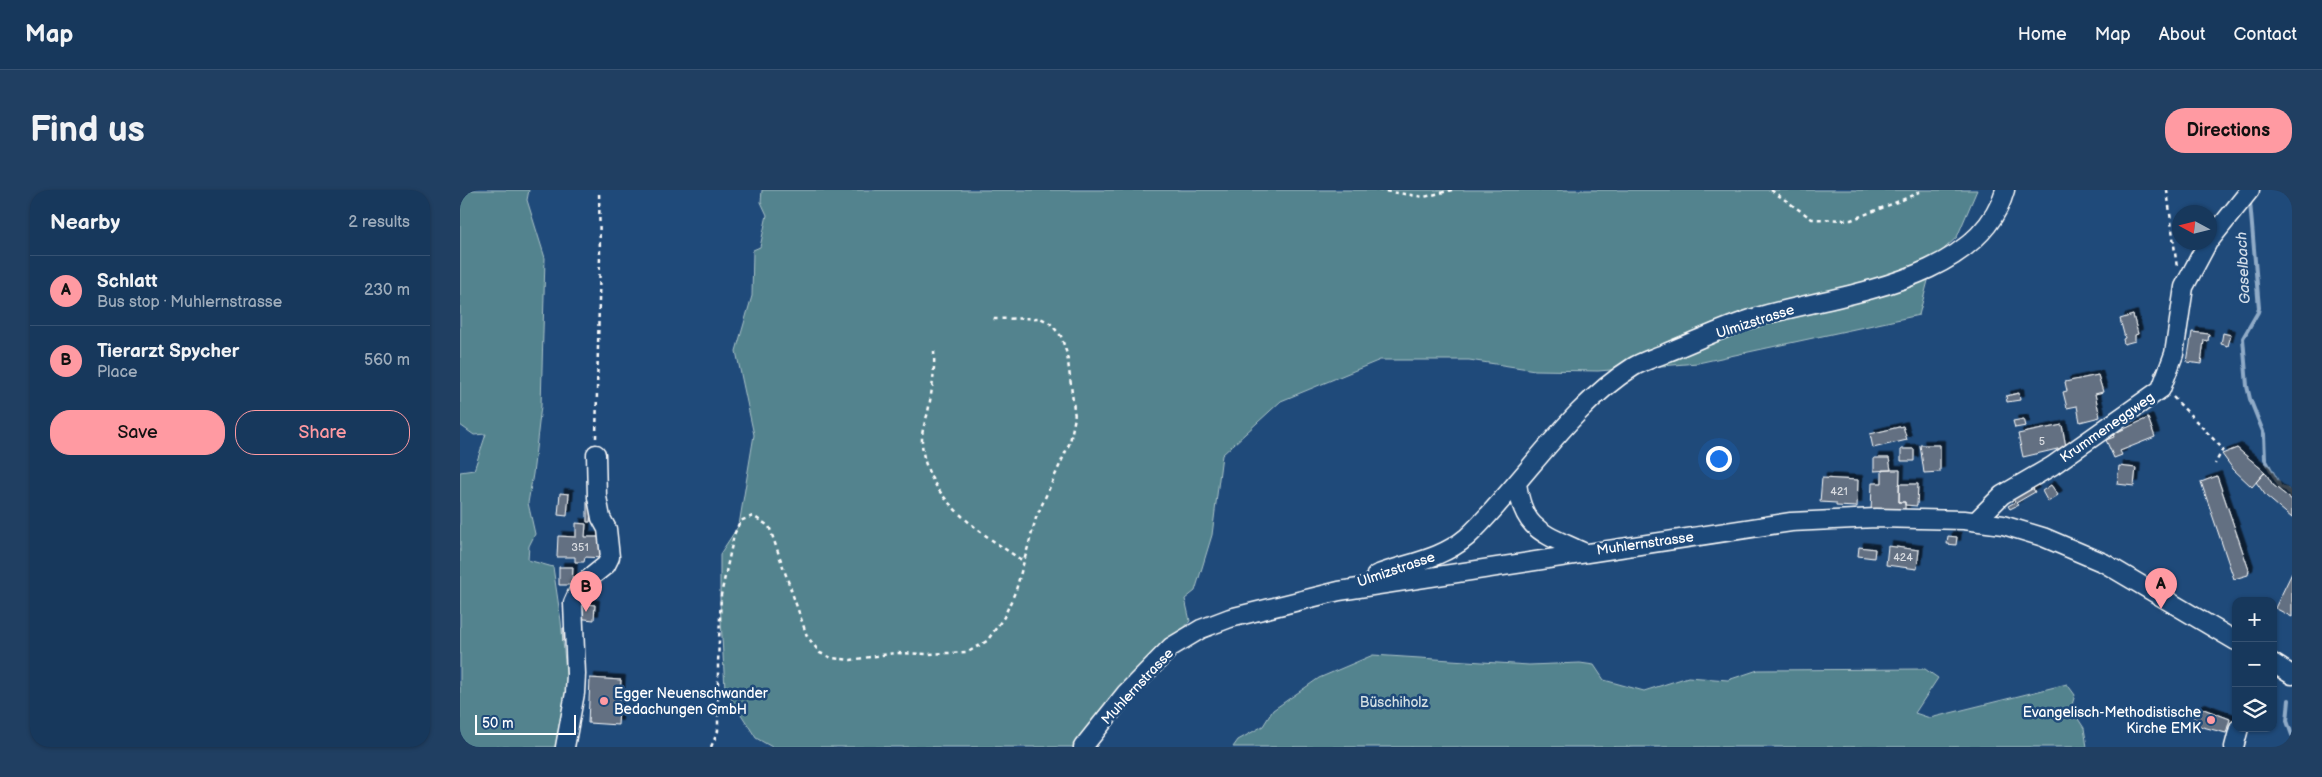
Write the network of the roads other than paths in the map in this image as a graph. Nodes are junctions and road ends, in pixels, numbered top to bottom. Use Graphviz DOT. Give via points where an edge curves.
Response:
graph roads {
  1 [pos="2005,190"];
  2 [pos="2250,190"];
  3 [pos="2217,231"];
  4 [pos="2204,250"];
  5 [pos="596,454"];
  6 [pos="1517,483"];
  7 [pos="1976,521"];
  8 [pos="1583,552"];
  9 [pos="1339,591"];
  10 [pos="2232,639"];
  11 [pos="2277,666"];
  12 [pos="2292,675"];
  13 [pos="2238,732"];
  14 [pos="565,747"];
  15 [pos="1083,747"];
  16 [pos="2234,747"];
  1 -- 6 [label="street, Ulmizstrasse" via="1998,208 1983,230 1963,249 1938,264 1883,285 1757,317 1634,366 1580,411"];
  2 -- 3 [label="street, Krummeneggweg"];
  4 -- 7 [label="street, Krummeneggweg" via="2184,287 2174,354 2161,389 2052,466 2002,495"];
  5 -- 14 [label="street" via="598,497 601,518 608,529 610,557 606,565 582,587 573,603 575,693"];
  6 -- 8 [label="street" via="1519,502 1531,524"];
  6 -- 9 [label="street, Ulmizstrasse" via="1466,538 1446,551 1354,582"];
  7 -- 8 [label="street, Muhlernstrasse" via="1850,518 1791,522"];
  7 -- 10 [label="street, Muhlernstrasse" via="2029,532 2080,551"];
  8 -- 9 [label="street, Muhlernstrasse"];
  9 -- 15 [label="street, Muhlernstrasse" via="1223,620 1191,634 1171,647 1126,693"];
  11 -- 12 [label="street"];
  13 -- 16 [label="street"];
}
